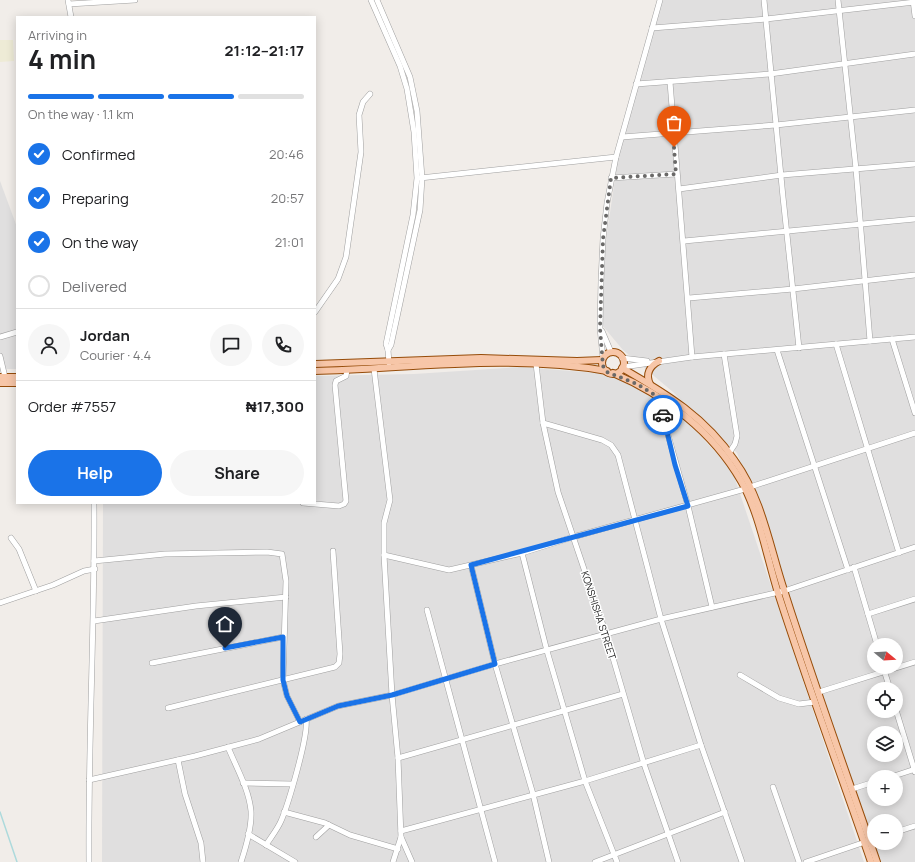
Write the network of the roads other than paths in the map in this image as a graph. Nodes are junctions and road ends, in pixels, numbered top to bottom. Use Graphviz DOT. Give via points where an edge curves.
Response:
graph roads {
  1 [pos="134,0"];
  2 [pos="371,0"];
  3 [pos="377,0"];
  4 [pos="660,0"];
  5 [pos="764,0"];
  6 [pos="838,0"];
  7 [pos="914,1"];
  8 [pos="69,2"];
  9 [pos="839,10"];
  10 [pos="71,16"];
  11 [pos="915,16"];
  12 [pos="766,19"];
  13 [pos="652,28"];
  14 [pos="915,54"];
  15 [pos="845,63"];
  16 [pos="770,74"];
  17 [pos="670,82"];
  18 [pos="636,84"];
  19 [pos="370,94"];
  20 [pos="915,110"];
  21 [pos="850,117"];
  22 [pos="776,125"];
  23 [pos="673,134"];
  24 [pos="622,137"];
  25 [pos="616,157"];
  26 [pos="915,164"];
  27 [pos="856,169"];
  28 [pos="676,174"];
  29 [pos="782,175"];
  30 [pos="420,178"];
  31 [pos="611,178"];
  32 [pos="679,189"];
  33 [pos="915,219"];
  34 [pos="860,224"];
  35 [pos="787,230"];
  36 [pos="684,241"];
  37 [pos="915,275"];
  38 [pos="866,281"];
  39 [pos="793,289"];
  40 [pos="689,298"];
  41 [pos="316,311"];
  42 [pos="600,328"];
  43 [pos="16,332"];
  44 [pos="0,337"];
  45 [pos="915,337"];
  46 [pos="892,339"];
  47 [pos="870,341"];
  48 [pos="836,344"];
  49 [pos="799,348"];
  50 [pos="777,350"];
  51 [pos="611,352"];
  52 [pos="724,354"];
  53 [pos="0,356"];
  54 [pos="692,357"];
  55 [pos="622,358"];
  56 [pos="603,359"];
  57 [pos="660,361"];
  58 [pos="652,362"];
  59 [pos="316,364"];
  60 [pos="536,364"];
  61 [pos="389,365"];
  62 [pos="622,367"];
  63 [pos="374,369"];
  64 [pos="347,370"];
  65 [pos="316,371"];
  66 [pos="610,372"];
  67 [pos="3,377"];
  68 [pos="16,377"];
  69 [pos="16,383"];
  70 [pos="0,384"];
  71 [pos="650,384"];
  72 [pos="666,402"];
  73 [pos="915,413"];
  74 [pos="543,423"];
  75 [pos="915,433"];
  76 [pos="866,448"];
  77 [pos="729,453"];
  78 [pos="814,467"];
  79 [pos="748,488"];
  80 [pos="94,504"];
  81 [pos="315,504"];
  82 [pos="688,506"];
  83 [pos="635,520"];
  84 [pos="572,537"];
  85 [pos="11,538"];
  86 [pos="915,547"];
  87 [pos="333,551"];
  88 [pos="522,553"];
  89 [pos="899,553"];
  90 [pos="384,556"];
  91 [pos="94,561"];
  92 [pos="471,565"];
  93 [pos="854,567"];
  94 [pos="95,569"];
  95 [pos="848,570"];
  96 [pos="36,591"];
  97 [pos="781,591"];
  98 [pos="286,597"];
  99 [pos="915,599"];
  100 [pos="0,603"];
  101 [pos="712,607"];
  102 [pos="427,610"];
  103 [pos="868,614"];
  104 [pos="661,619"];
  105 [pos="94,622"];
  106 [pos="606,634"];
  107 [pos="283,637"];
  108 [pos="875,638"];
  109 [pos="547,651"];
  110 [pos="915,662"];
  111 [pos="152,663"];
  112 [pos="495,664"];
  113 [pos="903,665"];
  114 [pos="870,674"];
  115 [pos="740,675"];
  116 [pos="445,679"];
  117 [pos="283,680"];
  118 [pos="819,692"];
  119 [pos="623,694"];
  120 [pos="392,695"];
  121 [pos="815,702"];
  122 [pos="168,708"];
  123 [pos="565,710"];
  124 [pos="899,718"];
  125 [pos="306,719"];
  126 [pos="300,722"];
  127 [pos="514,726"];
  128 [pos="461,742"];
  129 [pos="701,745"];
  130 [pos="228,747"];
  131 [pos="398,758"];
  132 [pos="178,760"];
  133 [pos="644,764"];
  134 [pos="915,770"];
  135 [pos="903,774"];
  136 [pos="89,780"];
  137 [pos="585,781"];
  138 [pos="243,783"];
  139 [pos="292,784"];
  140 [pos="867,784"];
  141 [pos="773,787"];
  142 [pos="852,789"];
  143 [pos="533,794"];
  144 [pos="480,810"];
  145 [pos="284,812"];
  146 [pos="725,812"];
  147 [pos="329,825"];
  148 [pos="915,826"];
  149 [pos="903,830"];
  150 [pos="248,834"];
  151 [pos="401,834"];
  152 [pos="867,834"];
  153 [pos="668,835"];
  154 [pos="867,835"];
  155 [pos="316,837"];
  156 [pos="867,841"];
  157 [pos="266,845"];
  158 [pos="398,849"];
  159 [pos="870,850"];
  160 [pos="873,850"];
  161 [pos="615,856"];
  162 [pos="89,862"];
  163 [pos="203,862"];
  164 [pos="241,862"];
  165 [pos="295,862"];
  166 [pos="393,862"];
  167 [pos="412,862"];
  168 [pos="495,862"];
  169 [pos="549,862"];
  170 [pos="595,862"];
  171 [pos="617,862"];
  172 [pos="678,862"];
  173 [pos="742,862"];
  174 [pos="799,862"];
  175 [pos="806,862"];
  176 [pos="871,862"];
  177 [pos="877,862"];
  1 -- 8 [label="street"];
  2 -- 30 [label="street" via="400,66 407,90"];
  3 -- 30 [label="street" via="410,77 417,111"];
  4 -- 13 [label="street"];
  5 -- 12 [label="street"];
  6 -- 9 [label="street"];
  7 -- 9 [label="street"];
  7 -- 11 [label="street"];
  8 -- 10 [label="street"];
  9 -- 12 [label="street"];
  9 -- 15 [label="street"];
  12 -- 13 [label="street"];
  12 -- 16 [label="street"];
  13 -- 18 [label="street"];
  14 -- 15 [label="street"];
  15 -- 16 [label="street"];
  15 -- 21 [label="street"];
  16 -- 17 [label="street"];
  16 -- 22 [label="street"];
  17 -- 18 [label="street"];
  17 -- 23 [label="street"];
  18 -- 24 [label="street"];
  19 -- 41 [label="street" via="363,102 359,115 361,152 346,257 338,279"];
  20 -- 21 [label="street"];
  21 -- 22 [label="street"];
  21 -- 27 [label="street"];
  22 -- 23 [label="street"];
  22 -- 29 [label="street"];
  23 -- 24 [label="street"];
  23 -- 28 [label="street"];
  24 -- 25 [label="street"];
  25 -- 30 [label="street"];
  25 -- 31 [label="street"];
  26 -- 27 [label="street"];
  27 -- 29 [label="street"];
  27 -- 34 [label="street"];
  28 -- 31 [label="street"];
  28 -- 32 [label="street"];
  29 -- 32 [label="street"];
  29 -- 35 [label="street"];
  30 -- 61 [label="street" via="420,210 388,350"];
  31 -- 42 [label="street" via="603,239"];
  32 -- 36 [label="street"];
  33 -- 34 [label="street"];
  34 -- 35 [label="street"];
  34 -- 38 [label="street"];
  35 -- 36 [label="street"];
  35 -- 39 [label="street"];
  36 -- 40 [label="street"];
  37 -- 38 [label="street"];
  38 -- 39 [label="street"];
  38 -- 47 [label="street"];
  39 -- 40 [label="street"];
  39 -- 49 [label="street"];
  40 -- 54 [label="street"];
  42 -- 51 [label="street"];
  42 -- 56 [label="street"];
  43 -- 44 [label="street"];
  45 -- 46 [label="street"];
  46 -- 47 [label="street"];
  46 -- 73 [label="street"];
  47 -- 48 [label="street"];
  48 -- 49 [label="street"];
  48 -- 76 [label="street"];
  49 -- 50 [label="street"];
  50 -- 52 [label="street"];
  50 -- 78 [label="street"];
  51 -- 55 [label="main road" via="618,353"];
  51 -- 56 [label="main road"];
  52 -- 54 [label="street"];
  52 -- 77 [label="street" via="737,436"];
  53 -- 67 [label="street"];
  54 -- 57 [label="street"];
  55 -- 58 [label="street"];
  55 -- 62 [label="main road"];
  56 -- 61 [label="main road" via="577,361 506,357"];
  56 -- 66 [label="main road" via="603,366"];
  57 -- 58 [label="street"];
  57 -- 71 [label="main road" via="649,370 647,378"];
  58 -- 62 [label="street"];
  59 -- 61 [label="main road"];
  60 -- 61 [label="main road"];
  60 -- 66 [label="main road" via="575,366"];
  60 -- 74 [label="street, KONSHISHA STREET"];
  61 -- 63 [label="main road"];
  62 -- 66 [label="main road"];
  62 -- 71 [label="main road"];
  63 -- 64 [label="main road"];
  63 -- 90 [label="street" via="390,500 384,523"];
  64 -- 65 [label="main road"];
  64 -- 81 [label="street" via="346,376 336,381 335,385 346,501 339,506"];
  66 -- 72 [label="main road" via="637,384"];
  67 -- 68 [label="main road"];
  69 -- 70 [label="main road"];
  71 -- 77 [label="main road" via="699,418"];
  72 -- 79 [label="main road" via="706,435"];
  72 -- 82 [label="street" via="663,417"];
  74 -- 83 [label="street" via="602,440 614,448"];
  74 -- 84 [label="street, KONSHISHA STREET" via="553,474"];
  75 -- 76 [label="street"];
  76 -- 78 [label="street"];
  76 -- 89 [label="street"];
  77 -- 79 [label="main road"];
  78 -- 79 [label="street"];
  78 -- 95 [label="street"];
  79 -- 82 [label="street"];
  79 -- 97 [label="main road"];
  80 -- 91 [label="street"];
  82 -- 83 [label="street"];
  82 -- 101 [label="street"];
  83 -- 84 [label="street"];
  83 -- 104 [label="street"];
  84 -- 88 [label="street"];
  84 -- 106 [label="street, KONSHISHA STREET"];
  85 -- 96 [label="street" via="20,549"];
  86 -- 89 [label="street"];
  87 -- 117 [label="street" via="339,663 335,667"];
  88 -- 92 [label="street"];
  88 -- 109 [label="street"];
  89 -- 93 [label="street"];
  90 -- 92 [label="street" via="443,570"];
  90 -- 120 [label="street"];
  91 -- 94 [label="street"];
  91 -- 98 [label="street" via="165,554 277,552 284,558"];
  92 -- 112 [label="street"];
  93 -- 95 [label="street"];
  93 -- 103 [label="street"];
  94 -- 96 [label="street"];
  94 -- 105 [label="street"];
  95 -- 97 [label="street"];
  96 -- 100 [label="street"];
  97 -- 101 [label="street"];
  97 -- 118 [label="main road"];
  97 -- 121 [label="main road"];
  98 -- 105 [label="street" via="196,606"];
  98 -- 107 [label="street"];
  99 -- 103 [label="street"];
  101 -- 104 [label="street"];
  102 -- 116 [label="street"];
  103 -- 108 [label="street"];
  104 -- 106 [label="street"];
  104 -- 129 [label="street"];
  105 -- 136 [label="street"];
  106 -- 109 [label="street"];
  106 -- 119 [label="street, KONSHISHA STREET"];
  107 -- 111 [label="street"];
  107 -- 117 [label="street"];
  109 -- 112 [label="street"];
  109 -- 123 [label="street"];
  110 -- 113 [label="street"];
  112 -- 116 [label="street"];
  112 -- 127 [label="street"];
  114 -- 118 [label="street"];
  115 -- 121 [label="street" via="778,698 799,704"];
  116 -- 120 [label="street"];
  116 -- 128 [label="street"];
  117 -- 122 [label="street"];
  117 -- 126 [label="street" via="287,696"];
  118 -- 142 [label="main road"];
  119 -- 123 [label="street"];
  119 -- 133 [label="street, KONSHISHA STREET"];
  120 -- 125 [label="street" via="338,706"];
  120 -- 131 [label="street"];
  121 -- 154 [label="main road"];
  123 -- 127 [label="street"];
  123 -- 137 [label="street"];
  124 -- 134 [label="street"];
  125 -- 126 [label="street"];
  125 -- 139 [label="street" via="306,732"];
  126 -- 130 [label="street" via="259,739"];
  127 -- 128 [label="street"];
  127 -- 143 [label="street"];
  128 -- 131 [label="street"];
  128 -- 144 [label="street"];
  129 -- 133 [label="street"];
  129 -- 146 [label="street"];
  130 -- 132 [label="street"];
  130 -- 138 [label="street"];
  131 -- 151 [label="street"];
  132 -- 136 [label="street"];
  132 -- 163 [label="street" via="185,794 201,843"];
  133 -- 137 [label="street"];
  133 -- 153 [label="street, KONSHISHA STREET"];
  134 -- 135 [label="street"];
  136 -- 162 [label="street"];
  137 -- 143 [label="street"];
  137 -- 161 [label="street"];
  138 -- 139 [label="street"];
  138 -- 150 [label="street" via="251,810"];
  139 -- 145 [label="street"];
  140 -- 142 [label="street"];
  141 -- 174 [label="street"];
  142 -- 152 [label="main road"];
  143 -- 144 [label="street"];
  143 -- 169 [label="street"];
  144 -- 151 [label="street"];
  144 -- 168 [label="street"];
  145 -- 147 [label="street"];
  145 -- 157 [label="street"];
  146 -- 153 [label="street"];
  146 -- 173 [label="street"];
  147 -- 155 [label="street"];
  147 -- 158 [label="street" via="350,835"];
  148 -- 149 [label="street"];
  150 -- 157 [label="street"];
  150 -- 164 [label="street"];
  151 -- 158 [label="street"];
  151 -- 167 [label="street"];
  153 -- 161 [label="street"];
  153 -- 172 [label="street, KONSHISHA STREET"];
  156 -- 175 [label="street"];
  157 -- 165 [label="street"];
  158 -- 166 [label="street"];
  159 -- 176 [label="main road"];
  160 -- 177 [label="main road"];
  161 -- 170 [label="street"];
  161 -- 171 [label="street"];
}
